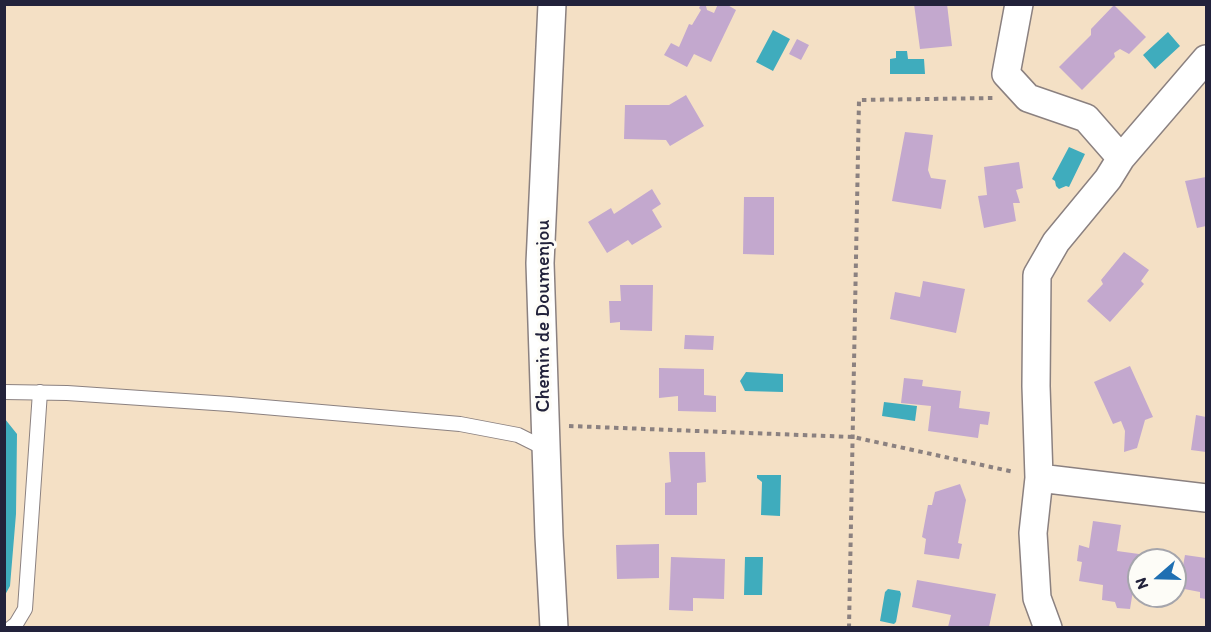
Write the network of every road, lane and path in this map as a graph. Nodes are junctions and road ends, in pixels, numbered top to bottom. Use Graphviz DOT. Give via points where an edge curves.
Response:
graph roads {
  1 [pos="552,4"];
  2 [pos="1019,4"];
  3 [pos="1206,59"];
  4 [pos="1028,98"];
  5 [pos="1121,158"];
  6 [pos="4,392"];
  7 [pos="40,392"];
  8 [pos="545,437"];
  9 [pos="853,437"];
  10 [pos="1039,478"];
  11 [pos="1206,498"];
  12 [pos="11,627"];
  13 [pos="554,627"];
  14 [pos="849,627"];
  15 [pos="1048,627"];
  1 -- 8 [label="street, Chemin de Doumenjou" via="540,263"];
  2 -- 4 [label="street" via="1006,74"];
  3 -- 5 [label="street"];
  4 -- 5 [label="street" via="1086,118"];
  4 -- 9 [label="path" via="859,100"];
  5 -- 10 [label="street" via="1056,242 1037,275"];
  6 -- 7 [label="lane"];
  7 -- 8 [label="lane" via="459,424"];
  7 -- 12 [label="lane" via="25,609"];
  8 -- 9 [label="path"];
  8 -- 13 [label="street, Chemin de Doumenjou"];
  9 -- 10 [label="path"];
  9 -- 14 [label="path"];
  10 -- 11 [label="street"];
  10 -- 15 [label="street" via="1034,534 1036,588"];
}
